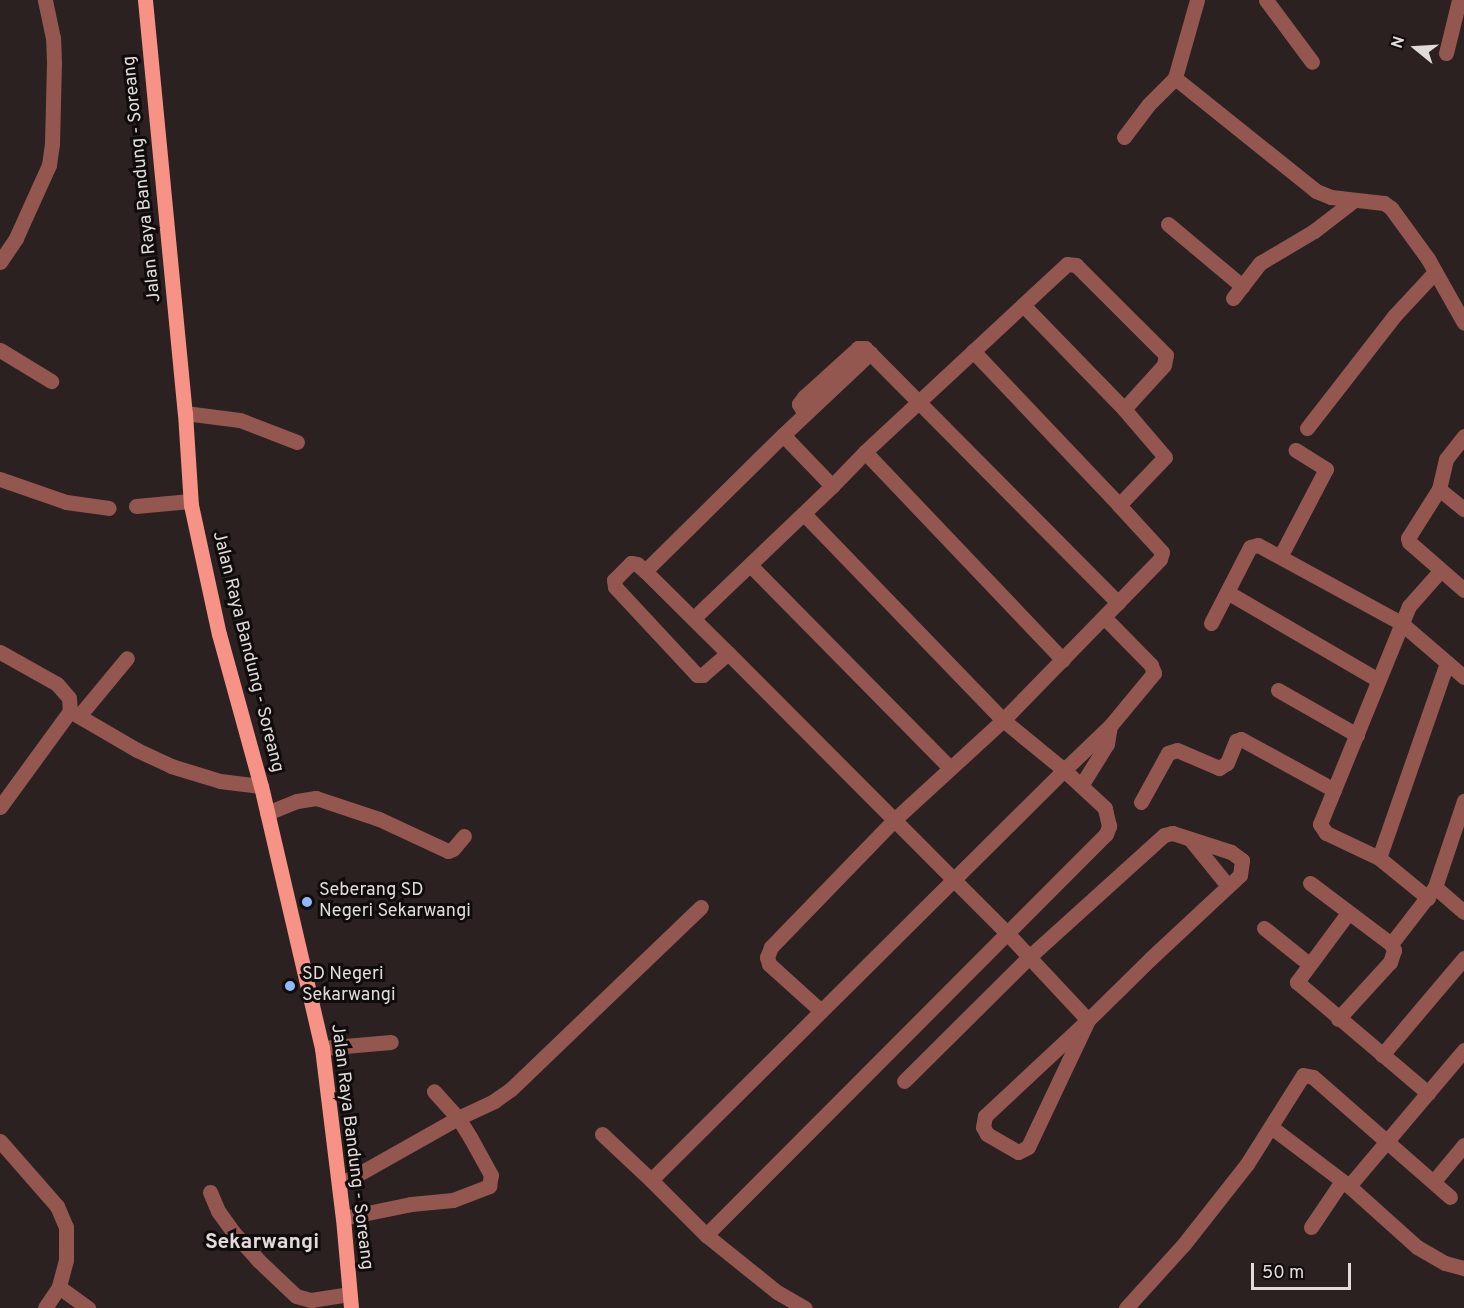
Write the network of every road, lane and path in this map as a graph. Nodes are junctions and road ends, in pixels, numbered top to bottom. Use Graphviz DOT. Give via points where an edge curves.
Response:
graph roads {
  1 [pos="45,0"];
  2 [pos="145,0"];
  3 [pos="1197,0"];
  4 [pos="1266,0"];
  5 [pos="1459,0"];
  6 [pos="1446,53"];
  7 [pos="1312,62"];
  8 [pos="1175,78"];
  9 [pos="1124,137"];
  10 [pos="1353,201"];
  11 [pos="1168,224"];
  12 [pos="0,262"];
  13 [pos="1435,272"];
  14 [pos="1023,305"];
  15 [pos="1464,323"];
  16 [pos="0,350"];
  17 [pos="973,351"];
  18 [pos="51,381"];
  19 [pos="919,401"];
  20 [pos="1124,409"];
  21 [pos="185,413"];
  22 [pos="1307,428"];
  23 [pos="783,435"];
  24 [pos="1464,436"];
  25 [pos="297,442"];
  26 [pos="1295,450"];
  27 [pos="865,452"];
  28 [pos="0,478"];
  29 [pos="832,486"];
  30 [pos="1439,489"];
  31 [pos="190,501"];
  32 [pos="1119,505"];
  33 [pos="136,506"];
  34 [pos="109,508"];
  35 [pos="1464,510"];
  36 [pos="804,514"];
  37 [pos="1281,555"];
  38 [pos="750,565"];
  39 [pos="1441,570"];
  40 [pos="645,571"];
  41 [pos="1464,590"];
  42 [pos="1227,592"];
  43 [pos="1118,603"];
  44 [pos="1104,617"];
  45 [pos="693,619"];
  46 [pos="1211,623"];
  47 [pos="1401,623"];
  48 [pos="0,652"];
  49 [pos="728,653"];
  50 [pos="128,658"];
  51 [pos="1063,660"];
  52 [pos="1448,663"];
  53 [pos="1464,677"];
  54 [pos="1378,680"];
  55 [pos="1278,690"];
  56 [pos="75,713"];
  57 [pos="1003,720"];
  58 [pos="1110,726"];
  59 [pos="1357,735"];
  60 [pos="950,768"];
  61 [pos="1064,770"];
  62 [pos="1082,784"];
  63 [pos="261,786"];
  64 [pos="1334,790"];
  65 [pos="1464,801"];
  66 [pos="1141,802"];
  67 [pos="0,807"];
  68 [pos="267,813"];
  69 [pos="894,820"];
  70 [pos="1460,832"];
  71 [pos="464,836"];
  72 [pos="1190,839"];
  73 [pos="1379,858"];
  74 [pos="953,879"];
  75 [pos="1310,883"];
  76 [pos="1228,886"];
  77 [pos="1432,892"];
  78 [pos="701,907"];
  79 [pos="1464,912"];
  80 [pos="1348,913"];
  81 [pos="1264,928"];
  82 [pos="1007,933"];
  83 [pos="1391,944"];
  84 [pos="1029,957"];
  85 [pos="1464,958"];
  86 [pos="1309,964"];
  87 [pos="821,1011"];
  88 [pos="1338,1019"];
  89 [pos="1088,1020"];
  90 [pos="391,1042"];
  91 [pos="322,1048"];
  92 [pos="1464,1050"];
  93 [pos="1382,1055"];
  94 [pos="904,1081"];
  95 [pos="434,1091"];
  96 [pos="1428,1093"];
  97 [pos="458,1118"];
  98 [pos="1271,1126"];
  99 [pos="602,1134"];
  100 [pos="0,1141"];
  101 [pos="1387,1141"];
  102 [pos="1464,1145"];
  103 [pos="651,1180"];
  104 [pos="1434,1181"];
  105 [pos="1346,1184"];
  106 [pos="339,1185"];
  107 [pos="210,1192"];
  108 [pos="1450,1197"];
  109 [pos="343,1218"];
  110 [pos="1311,1227"];
  111 [pos="706,1235"];
  112 [pos="1464,1268"];
  113 [pos="59,1287"];
  114 [pos="350,1301"];
  115 [pos="45,1308"];
  116 [pos="88,1308"];
  117 [pos="805,1308"];
  118 [pos="1126,1308"];
  1 -- 12 [label="street" via="54,54 51,154 42,185"];
  2 -- 21 [label="main road, Jalan Raya Bandung - Soreang"];
  3 -- 8 [label="street"];
  4 -- 7 [label="street"];
  5 -- 6 [label="street"];
  8 -- 9 [label="street"];
  8 -- 10 [label="street" via="1299,180 1331,197"];
  10 -- 11 [label="street" via="1314,231 1260,263 1238,292"];
  10 -- 13 [label="street" via="1384,203 1391,208"];
  13 -- 15 [label="street"];
  13 -- 22 [label="street" via="1395,315"];
  14 -- 17 [label="street"];
  14 -- 20 [label="street"];
  14 -- 20 [label="street" via="1067,264 1072,264 1166,355 1164,365"];
  16 -- 18 [label="street"];
  17 -- 19 [label="street"];
  17 -- 32 [label="street"];
  19 -- 23 [label="street" via="865,348 858,348 804,397 800,404 805,414"];
  19 -- 27 [label="street"];
  19 -- 43 [label="street"];
  20 -- 32 [label="street" via="1165,457"];
  21 -- 25 [label="street" via="240,420"];
  21 -- 31 [label="main road, Jalan Raya Bandung - Soreang"];
  23 -- 29 [label="street"];
  23 -- 40 [label="street"];
  24 -- 30 [label="street" via="1446,459"];
  26 -- 37 [label="street" via="1326,469"];
  27 -- 29 [label="street"];
  27 -- 51 [label="street"];
  28 -- 34 [label="street" via="66,502"];
  29 -- 36 [label="street"];
  30 -- 35 [label="street"];
  30 -- 39 [label="street" via="1408,540"];
  31 -- 33 [label="street"];
  31 -- 63 [label="main road, Jalan Raya Bandung - Soreang" via="219,634"];
  32 -- 43 [label="street" via="1162,552 1160,559"];
  36 -- 38 [label="street"];
  36 -- 57 [label="street"];
  37 -- 42 [label="street" via="1251,545"];
  37 -- 47 [label="street"];
  38 -- 45 [label="street"];
  38 -- 60 [label="street"];
  39 -- 41 [label="street"];
  39 -- 47 [label="street" via="1410,604"];
  40 -- 45 [label="street"];
  40 -- 49 [label="street" via="631,563 614,580 615,586 697,675 704,675"];
  42 -- 46 [label="street"];
  42 -- 54 [label="street"];
  43 -- 44 [label="street"];
  44 -- 51 [label="street"];
  44 -- 58 [label="street" via="1151,665 1154,673"];
  45 -- 49 [label="street"];
  47 -- 52 [label="street"];
  47 -- 54 [label="street"];
  48 -- 56 [label="street" via="57,684"];
  49 -- 69 [label="street"];
  50 -- 56 [label="street"];
  51 -- 57 [label="street"];
  52 -- 53 [label="street"];
  52 -- 73 [label="street"];
  54 -- 59 [label="street"];
  55 -- 59 [label="street"];
  56 -- 63 [label="street" via="171,766 220,781"];
  56 -- 67 [label="street"];
  57 -- 60 [label="street"];
  57 -- 61 [label="street"];
  58 -- 61 [label="street"];
  58 -- 62 [label="street" via="1107,744"];
  59 -- 64 [label="street"];
  60 -- 69 [label="street"];
  61 -- 62 [label="street"];
  61 -- 74 [label="street"];
  62 -- 82 [label="street" via="1105,808 1109,826 1106,834"];
  63 -- 68 [label="main road, Jalan Raya Bandung - Soreang"];
  64 -- 66 [label="street" via="1241,739 1236,741 1227,763 1219,768 1177,750 1168,753"];
  64 -- 73 [label="street" via="1321,829"];
  65 -- 70 [label="street"];
  68 -- 71 [label="street" via="315,798 379,819 448,851"];
  68 -- 91 [label="main road, Jalan Raya Bandung - Soreang"];
  69 -- 74 [label="street"];
  69 -- 87 [label="street" via="771,947 767,957 769,964"];
  70 -- 77 [label="street"];
  72 -- 76 [label="street"];
  72 -- 76 [label="street" via="1231,852 1242,860 1240,875"];
  72 -- 84 [label="street" via="1172,833 1164,835"];
  73 -- 77 [label="street"];
  74 -- 82 [label="street"];
  74 -- 87 [label="street"];
  75 -- 80 [label="street"];
  76 -- 89 [label="street"];
  77 -- 79 [label="street"];
  77 -- 83 [label="street"];
  78 -- 97 [label="street" via="511,1089"];
  80 -- 83 [label="street"];
  80 -- 86 [label="street"];
  81 -- 86 [label="street"];
  82 -- 84 [label="street"];
  82 -- 111 [label="street"];
  83 -- 88 [label="street" via="1394,954 1389,963"];
  84 -- 89 [label="street"];
  84 -- 94 [label="street"];
  85 -- 93 [label="street"];
  86 -- 88 [label="street" via="1298,978 1299,986"];
  87 -- 103 [label="street"];
  88 -- 93 [label="street"];
  89 -- 89 [label="street" via="1028,1147 1018,1152 987,1134 982,1126 986,1116"];
  90 -- 91 [label="street"];
  91 -- 106 [label="main road, Jalan Raya Bandung - Soreang"];
  92 -- 96 [label="street"];
  93 -- 96 [label="street"];
  95 -- 97 [label="street"];
  96 -- 101 [label="street"];
  97 -- 106 [label="street"];
  97 -- 109 [label="street" via="487,1166 492,1180 489,1186 453,1200"];
  98 -- 101 [label="street" via="1297,1081 1308,1075"];
  98 -- 105 [label="street"];
  98 -- 118 [label="street" via="1217,1202"];
  99 -- 103 [label="street"];
  100 -- 113 [label="street" via="57,1206 66,1227 68,1245"];
  101 -- 104 [label="street"];
  101 -- 105 [label="street"];
  102 -- 104 [label="street"];
  103 -- 111 [label="street"];
  104 -- 108 [label="street"];
  105 -- 110 [label="street"];
  105 -- 112 [label="street" via="1417,1247 1444,1263"];
  106 -- 109 [label="main road, Jalan Raya Bandung - Soreang"];
  107 -- 114 [label="street" via="233,1232 296,1296"];
  109 -- 114 [label="main road, Jalan Raya Bandung - Soreang"];
  111 -- 117 [label="street" via="777,1292"];
  113 -- 115 [label="street"];
  113 -- 116 [label="street"];
}
